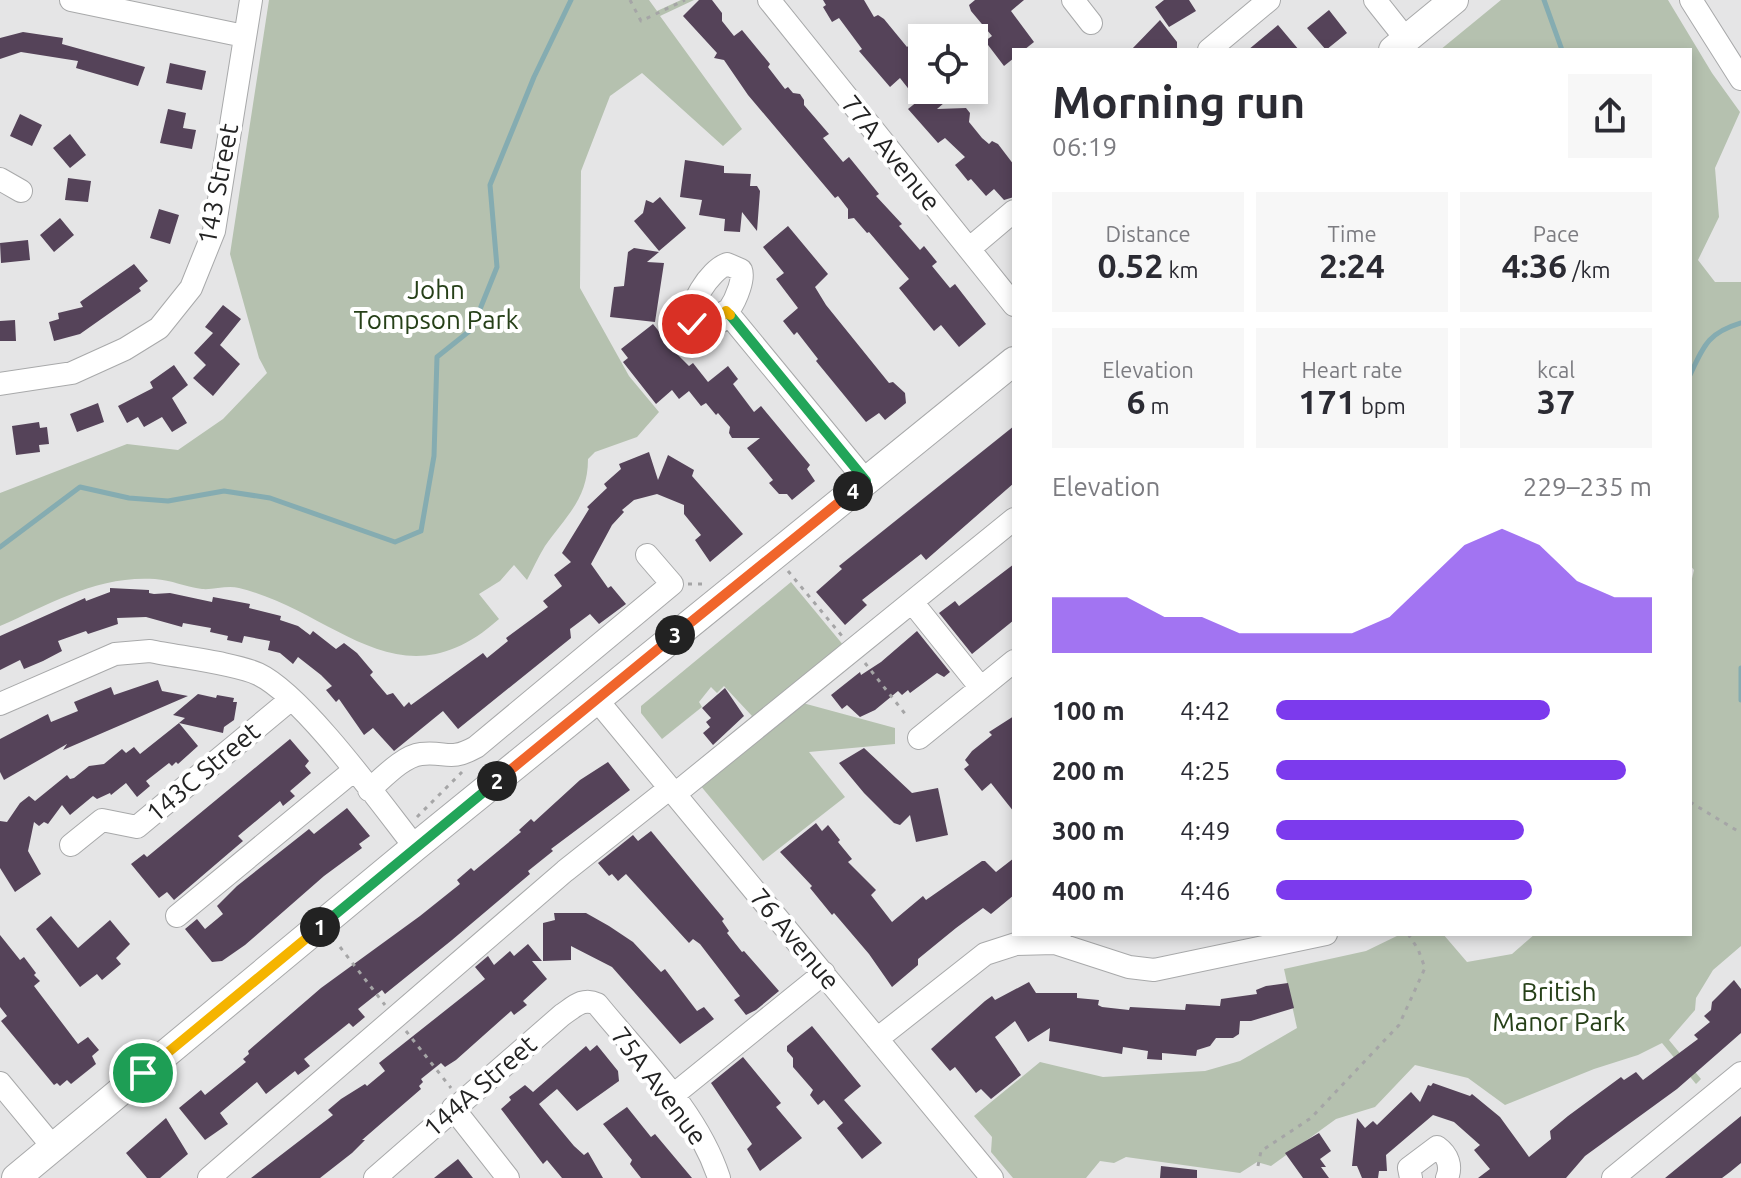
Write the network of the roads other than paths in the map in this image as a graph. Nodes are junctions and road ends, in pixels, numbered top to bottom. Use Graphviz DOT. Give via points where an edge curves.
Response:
graph roads {
  1 [pos="71,0"];
  2 [pos="251,0"];
  3 [pos="769,0"];
  4 [pos="1073,0"];
  5 [pos="1269,0"];
  6 [pos="1375,0"];
  7 [pos="1454,0"];
  8 [pos="1691,0"];
  9 [pos="1091,23"];
  10 [pos="244,36"];
  11 [pos="1399,44"];
  12 [pos="1211,48"];
  13 [pos="1739,74"];
  14 [pos="0,179"];
  15 [pos="21,191"];
  16 [pos="1012,213"];
  17 [pos="969,249"];
  18 [pos="1012,303"];
  19 [pos="726,311"];
  20 [pos="1012,363"];
  21 [pos="0,384"];
  22 [pos="866,481"];
  23 [pos="1012,521"];
  24 [pos="647,555"];
  25 [pos="912,602"];
  26 [pos="1011,669"];
  27 [pos="981,688"];
  28 [pos="290,700"];
  29 [pos="597,700"];
  30 [pos="0,704"];
  31 [pos="919,738"];
  32 [pos="353,771"];
  33 [pos="369,790"];
  34 [pos="672,791"];
  35 [pos="71,845"];
  36 [pos="415,847"];
  37 [pos="177,916"];
  38 [pos="1316,936"];
  39 [pos="1057,939"];
  40 [pos="824,973"];
  41 [pos="589,1001"];
  42 [pos="877,1039"];
  43 [pos="1741,1073"];
  44 [pos="0,1083"];
  45 [pos="672,1096"];
  46 [pos="453,1099"];
  47 [pos="53,1147"];
  48 [pos="16,1178"];
  49 [pos="209,1178"];
  50 [pos="375,1178"];
  51 [pos="508,1178"];
  52 [pos="719,1178"];
  53 [pos="992,1178"];
  54 [pos="1411,1178"];
  55 [pos="1447,1178"];
  56 [pos="1613,1178"];
  1 -- 10 [label="street"];
  2 -- 10 [label="street, 143 Street"];
  3 -- 17 [label="street, 77A Avenue"];
  4 -- 9 [label="street"];
  5 -- 12 [label="street"];
  6 -- 11 [label="street"];
  7 -- 11 [label="main road"];
  8 -- 13 [label="street"];
  10 -- 21 [label="street, 143 Street" via="214,231 191,288 159,328 125,349 72,373"];
  14 -- 15 [label="street"];
  16 -- 17 [label="street"];
  17 -- 18 [label="street, 77A Avenue"];
  19 -- 22 [label="street"];
  20 -- 22 [label="main road"];
  22 -- 29 [label="main road"];
  23 -- 25 [label="street"];
  24 -- 33 [label="street" via="679,584 476,747 460,756 409,758"];
  25 -- 27 [label="street"];
  25 -- 34 [label="street"];
  26 -- 27 [label="street"];
  27 -- 31 [label="street"];
  28 -- 30 [label="street" via="257,674 132,650"];
  28 -- 32 [label="street"];
  28 -- 35 [label="street, 143C Street" via="137,827 102,820"];
  29 -- 34 [label="street, 76 Avenue"];
  29 -- 36 [label="main road"];
  32 -- 33 [label="street"];
  32 -- 37 [label="street"];
  33 -- 36 [label="street"];
  34 -- 40 [label="street, 76 Avenue"];
  34 -- 49 [label="street" via="565,871"];
  36 -- 47 [label="main road"];
  38 -- 39 [label="street" via="1154,970 1129,967"];
  39 -- 42 [label="street" via="985,954"];
  40 -- 42 [label="street, 76 Avenue"];
  40 -- 45 [label="street"];
  41 -- 45 [label="street, 75A Avenue" via="597,1004"];
  41 -- 46 [label="street, 144A Street" via="562,1015"];
  42 -- 53 [label="street, 76 Avenue"];
  43 -- 56 [label="street"];
  44 -- 47 [label="street"];
  45 -- 52 [label="street, 75A Avenue" via="702,1137"];
  46 -- 50 [label="street, 144A Street"];
  46 -- 51 [label="street"];
  47 -- 48 [label="main road"];
  54 -- 55 [label="street" via="1409,1168 1437,1147 1449,1161"];
}
